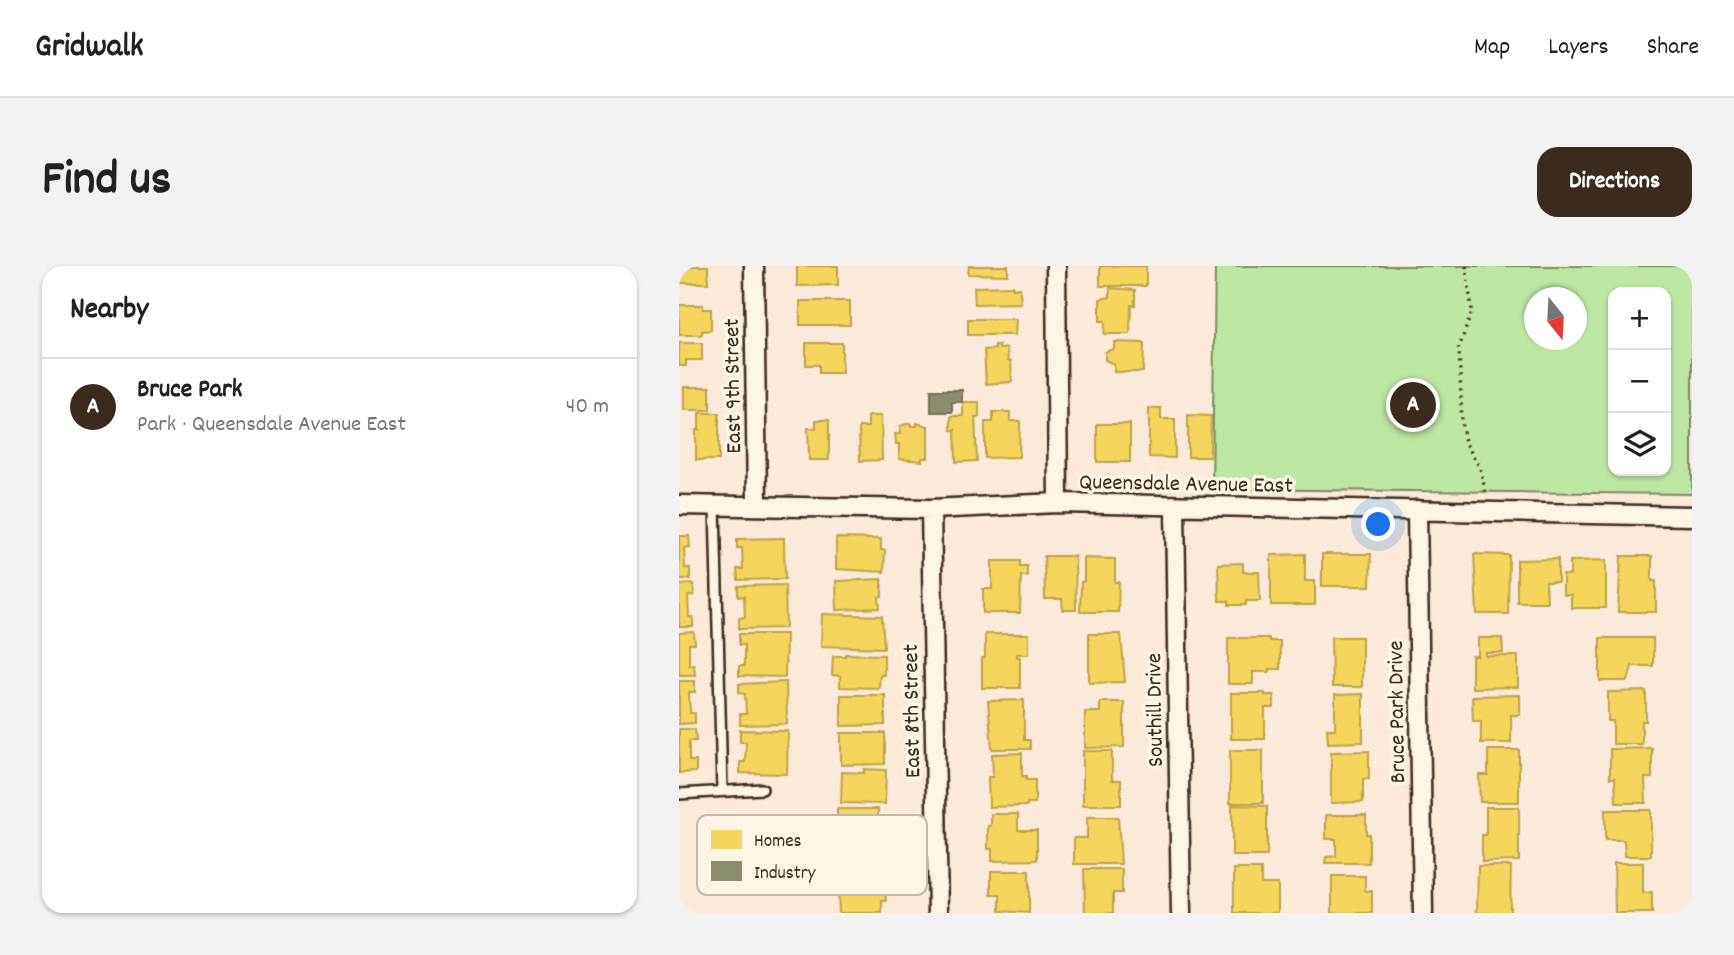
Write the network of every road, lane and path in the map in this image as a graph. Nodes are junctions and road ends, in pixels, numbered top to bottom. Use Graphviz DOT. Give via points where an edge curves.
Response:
graph roads {
  1 [pos="754,266"];
  2 [pos="1056,266"];
  3 [pos="1466,266"];
  4 [pos="1486,494"];
  5 [pos="1058,503"];
  6 [pos="679,505"];
  7 [pos="715,505"];
  8 [pos="757,505"];
  9 [pos="1175,507"];
  10 [pos="931,509"];
  11 [pos="1417,510"];
  12 [pos="1692,516"];
  13 [pos="762,789"];
  14 [pos="722,791"];
  15 [pos="679,794"];
  16 [pos="938,913"];
  17 [pos="1181,913"];
  18 [pos="1423,913"];
  1 -- 8 [label="street, East 9th Street"];
  2 -- 5 [label="street"];
  3 -- 4 [label="path" via="1472,310 1459,348 1462,425"];
  5 -- 9 [label="street, Queensdale Avenue East"];
  5 -- 10 [label="street, Queensdale Avenue East"];
  6 -- 7 [label="street, Queensdale Avenue East"];
  7 -- 8 [label="street, Queensdale Avenue East"];
  7 -- 14 [label="lane"];
  8 -- 10 [label="street, Queensdale Avenue East"];
  9 -- 11 [label="street, Queensdale Avenue East"];
  9 -- 17 [label="street, Southill Drive"];
  10 -- 16 [label="street, East 8th Street"];
  11 -- 12 [label="street, Queensdale Avenue East"];
  11 -- 18 [label="street, Bruce Park Drive"];
  13 -- 14 [label="lane"];
  14 -- 15 [label="lane"];
}
